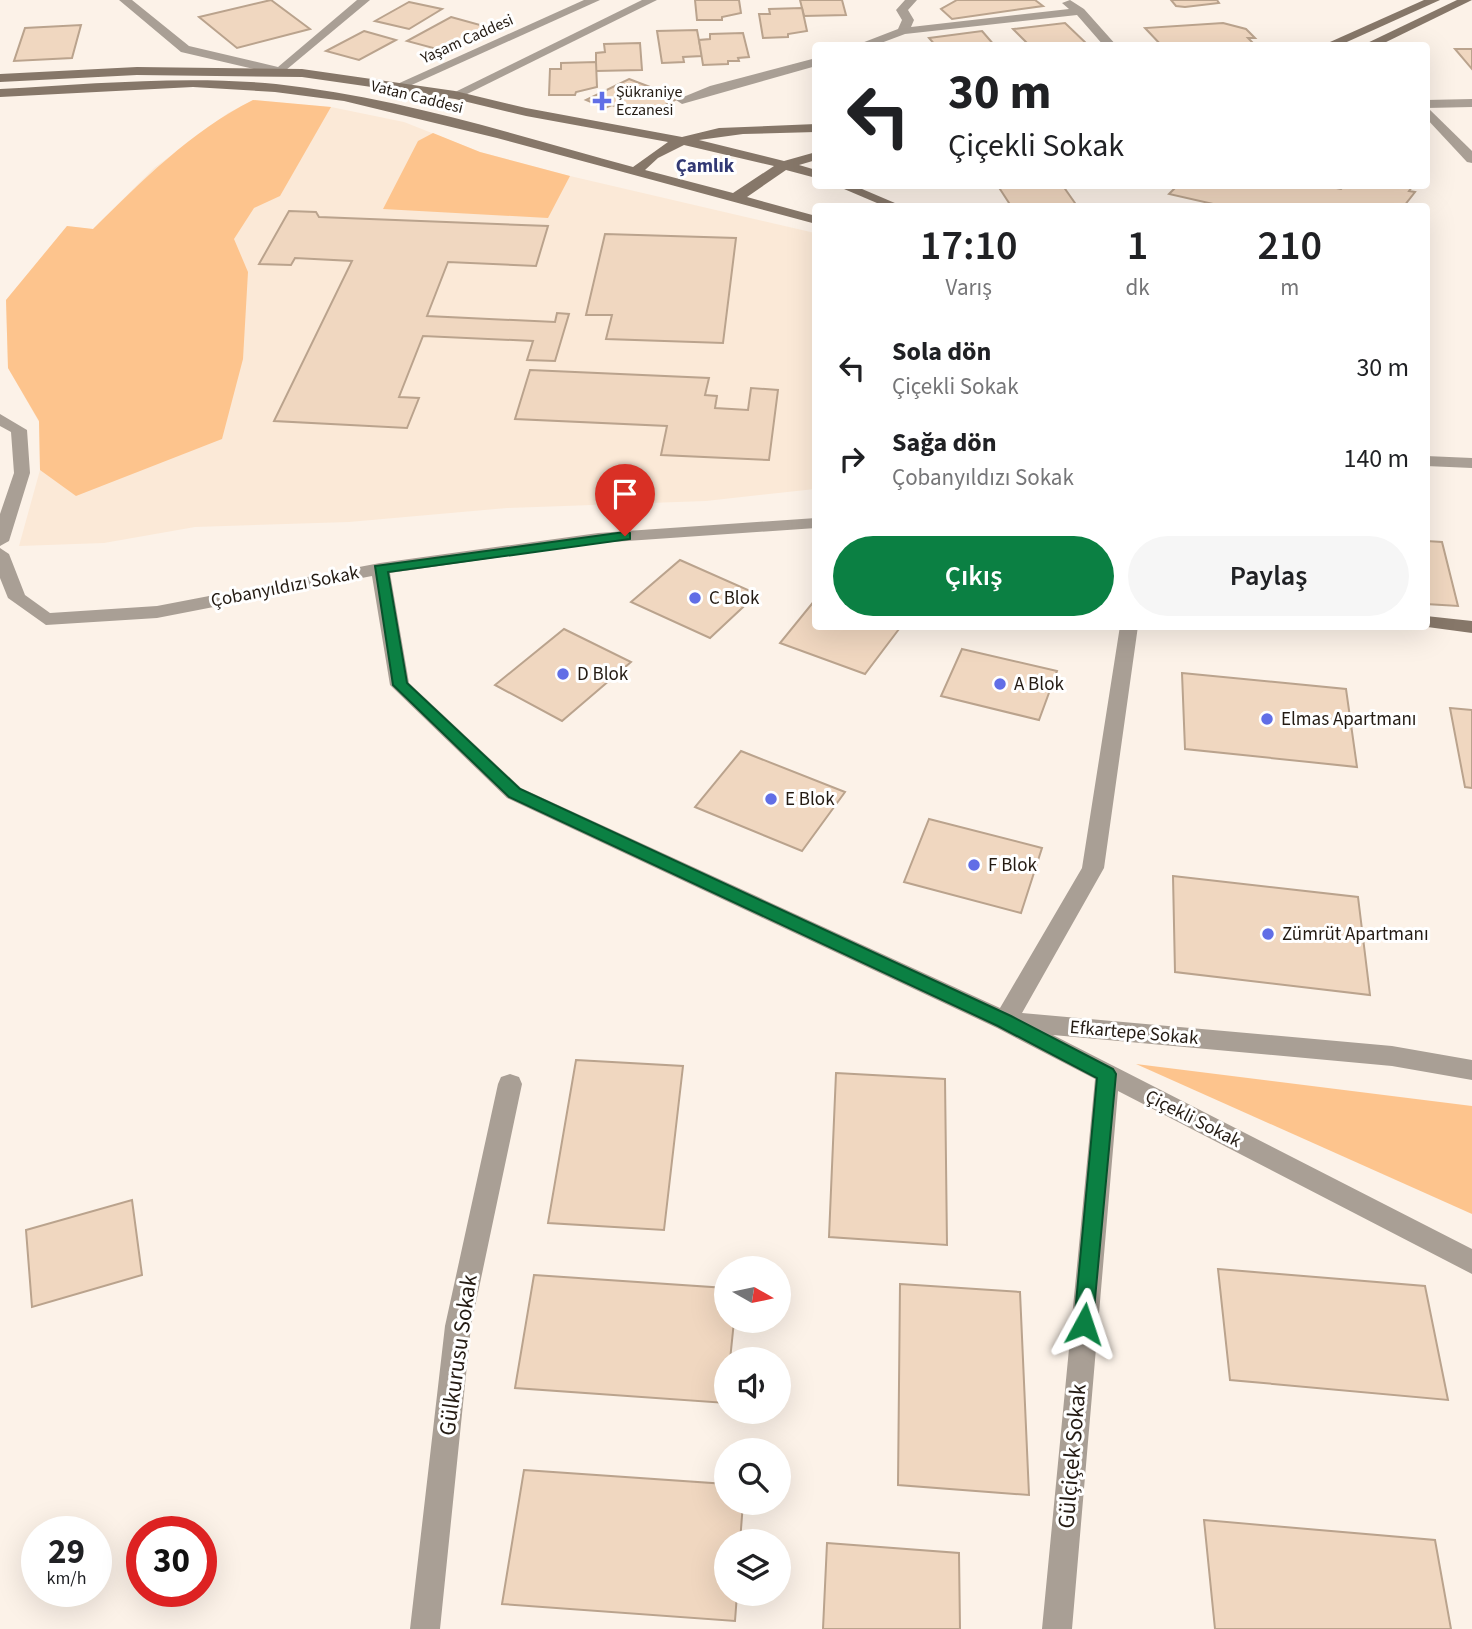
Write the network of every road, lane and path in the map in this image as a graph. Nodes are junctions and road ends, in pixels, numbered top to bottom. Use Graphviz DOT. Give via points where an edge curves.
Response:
graph roads {
  1 [pos="125,0"];
  2 [pos="364,0"];
  3 [pos="652,0"];
  4 [pos="912,0"];
  5 [pos="1063,0"];
  6 [pos="1412,0"];
  7 [pos="1434,0"];
  8 [pos="1466,0"];
  9 [pos="589,2"];
  10 [pos="1080,11"];
  11 [pos="619,15"];
  12 [pos="903,31"];
  13 [pos="871,42"];
  14 [pos="1107,42"];
  15 [pos="1333,42"];
  16 [pos="1335,42"];
  17 [pos="1376,42"];
  18 [pos="812,63"];
  19 [pos="281,71"];
  20 [pos="0,78"];
  21 [pos="401,85"];
  22 [pos="0,93"];
  23 [pos="455,95"];
  24 [pos="682,100"];
  25 [pos="1472,103"];
  26 [pos="1430,104"];
  27 [pos="1430,114"];
  28 [pos="812,128"];
  29 [pos="684,140"];
  30 [pos="812,157"];
  31 [pos="1472,159"];
  32 [pos="784,165"];
  33 [pos="635,172"];
  34 [pos="812,173"];
  35 [pos="862,189"];
  36 [pos="734,198"];
  37 [pos="889,203"];
  38 [pos="812,219"];
  39 [pos="0,419"];
  40 [pos="1430,461"];
  41 [pos="1472,463"];
  42 [pos="812,523"];
  43 [pos="0,541"];
  44 [pos="0,554"];
  45 [pos="380,569"];
  46 [pos="1430,622"];
  47 [pos="1472,627"];
  48 [pos="1128,630"];
  49 [pos="1004,1021"];
  50 [pos="1472,1070"];
  51 [pos="1107,1074"];
  52 [pos="510,1084"];
  53 [pos="1472,1262"];
  54 [pos="425,1629"];
  55 [pos="1057,1629"];
  1 -- 19 [label="street" via="186,49"];
  2 -- 19 [label="street"];
  3 -- 11 [label="street"];
  4 -- 12 [label="street" via="902,10 908,20"];
  5 -- 10 [label="street"];
  6 -- 15 [label="street"];
  7 -- 16 [label="street"];
  8 -- 17 [label="street"];
  9 -- 11 [label="street, Yaşam Caddesi"];
  9 -- 21 [label="street, Yaşam Caddesi"];
  10 -- 12 [label="street"];
  10 -- 14 [label="street"];
  11 -- 23 [label="street"];
  12 -- 13 [label="street"];
  18 -- 24 [label="street" via="721,84"];
  19 -- 20 [label="street, Vatan Caddesi" via="137,71"];
  19 -- 21 [label="street, Vatan Caddesi"];
  21 -- 23 [label="street, Vatan Caddesi"];
  22 -- 33 [label="street, Vatan Caddesi" via="193,83 308,92 398,109"];
  23 -- 29 [label="street, Vatan Caddesi"];
  25 -- 26 [label="street"];
  27 -- 31 [label="street"];
  28 -- 29 [label="street" via="718,131"];
  29 -- 32 [label="street, Vatan Caddesi"];
  29 -- 33 [label="street" via="662,148"];
  30 -- 32 [label="street"];
  32 -- 34 [label="street, Vatan Caddesi"];
  32 -- 36 [label="street"];
  33 -- 36 [label="street, Vatan Caddesi"];
  35 -- 37 [label="street"];
  36 -- 38 [label="street, Vatan Caddesi"];
  39 -- 43 [label="street" via="19,430 22,473"];
  40 -- 41 [label="street"];
  42 -- 45 [label="street, Çobanyıldızı Sokak" via="598,538"];
  44 -- 45 [label="street, Çobanyıldızı Sokak" via="17,598 46,619 157,612"];
  45 -- 49 [label="street, Çiçekli Sokak" via="400,685 514,793"];
  46 -- 47 [label="street"];
  48 -- 49 [label="street" via="1093,868"];
  49 -- 50 [label="street, Efkartepe Sokak" via="1392,1056"];
  49 -- 51 [label="street, Çiçekli Sokak"];
  51 -- 53 [label="street, Çiçekli Sokak"];
  51 -- 55 [label="street, Gülçiçek Sokak"];
  52 -- 54 [label="street, Gülkurusu Sokak" via="458,1326"];
}
